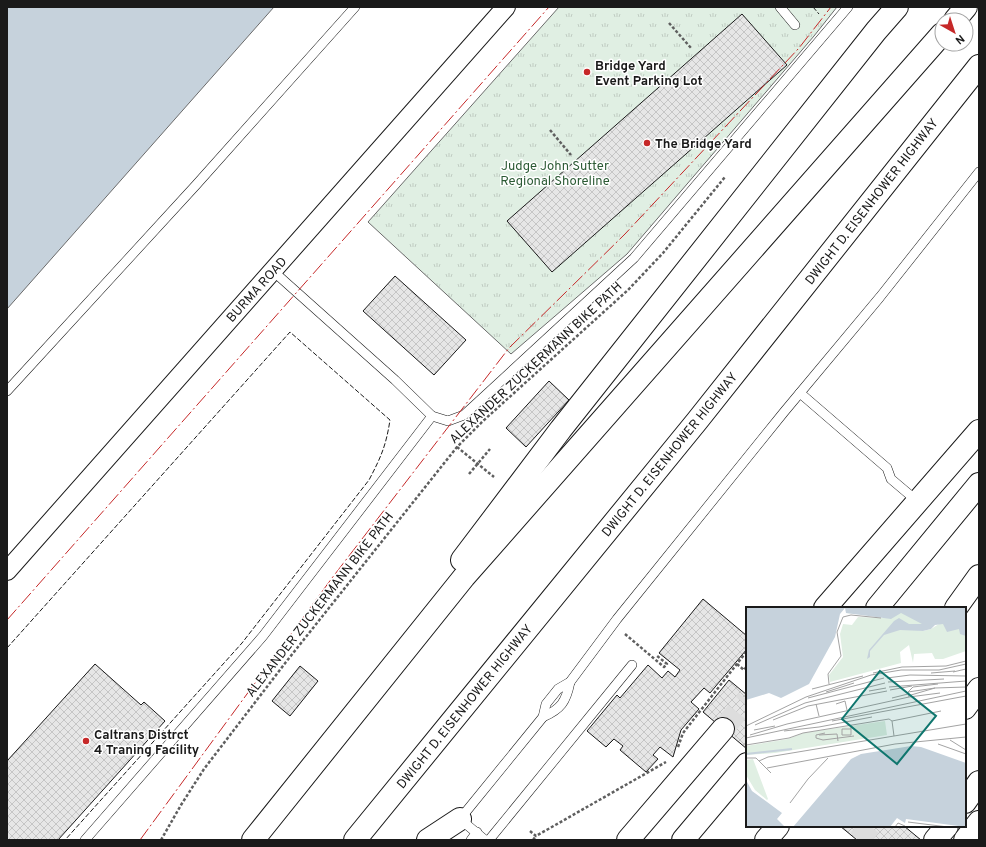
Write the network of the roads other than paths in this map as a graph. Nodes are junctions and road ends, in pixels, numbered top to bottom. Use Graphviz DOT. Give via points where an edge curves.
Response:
graph roads {
  1 [pos="355,7"];
  2 [pos="506,7"];
  3 [pos="780,7"];
  4 [pos="897,7"];
  5 [pos="842,9"];
  6 [pos="795,25"];
  7 [pos="934,43"];
  8 [pos="979,66"];
  9 [pos="979,172"];
  10 [pos="273,270"];
  11 [pos="7,391"];
  12 [pos="800,393"];
  13 [pos="432,416"];
  14 [pos="979,431"];
  15 [pos="979,484"];
  16 [pos="917,502"];
  17 [pos="7,571"];
  18 [pos="979,576"];
  19 [pos="827,607"];
  20 [pos="878,607"];
  21 [pos="957,607"];
  22 [pos="632,665"];
  23 [pos="979,689"];
  24 [pos="966,707"];
  25 [pos="723,729"];
  26 [pos="341,730"];
  27 [pos="746,765"];
  28 [pos="979,782"];
  29 [pos="966,801"];
  30 [pos="460,819"];
  31 [pos="979,822"];
  32 [pos="777,827"];
  33 [pos="946,827"];
  34 [pos="477,832"];
  35 [pos="85,840"];
  36 [pos="253,840"];
  37 [pos="355,840"];
  38 [pos="428,840"];
  39 [pos="470,840"];
  40 [pos="486,840"];
  41 [pos="489,840"];
  42 [pos="628,840"];
  43 [pos="683,840"];
  44 [pos="766,840"];
  45 [pos="935,840"];
  46 [pos="965,840"];
  1 -- 11 [label="lane"];
  2 -- 10 [label="street, BURMA ROAD"];
  3 -- 6 [label="lane"];
  4 -- 26 [label="highway" via="561,429 471,547"];
  5 -- 13 [label="lane" via="634,258 464,415 448,421"];
  7 -- 26 [label="highway" via="464,577"];
  8 -- 37 [label="highway, DWIGHT D. EISENHOWER HIGHWAY" via="697,420"];
  9 -- 12 [label="lane"];
  10 -- 13 [label="lane"];
  10 -- 17 [label="street, BURMA ROAD"];
  12 -- 16 [label="lane" via="887,468 891,479"];
  12 -- 30 [label="lane" via="570,682 558,689 546,704 543,717"];
  13 -- 35 [label="lane" via="263,636"];
  14 -- 16 [label="highway"];
  15 -- 20 [label="highway"];
  16 -- 19 [label="highway"];
  18 -- 21 [label="highway"];
  22 -- 41 [label="lane"];
  23 -- 24 [label="highway"];
  25 -- 42 [label="highway"];
  26 -- 36 [label="highway"];
  27 -- 43 [label="highway"];
  28 -- 29 [label="highway"];
  30 -- 34 [label="lane"];
  30 -- 38 [label="highway"];
  31 -- 46 [label="highway"];
  32 -- 44 [label="highway"];
  33 -- 45 [label="highway"];
  34 -- 39 [label="lane"];
  34 -- 40 [label="lane"];
}
